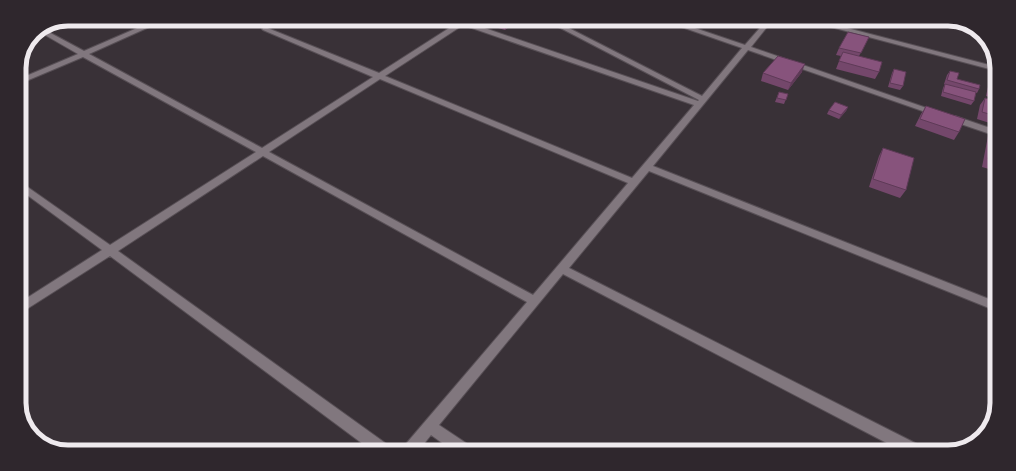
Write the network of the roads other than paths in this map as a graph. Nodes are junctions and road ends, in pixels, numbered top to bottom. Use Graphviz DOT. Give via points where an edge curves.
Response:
graph roads {
  1 [pos="148,26"];
  2 [pos="454,26"];
  3 [pos="476,26"];
  4 [pos="559,26"];
  5 [pos="684,26"];
  6 [pos="765,26"];
  7 [pos="830,26"];
  8 [pos="265,29"];
  9 [pos="45,33"];
  10 [pos="747,47"];
  11 [pos="84,54"];
  12 [pos="990,67"];
  13 [pos="379,76"];
  14 [pos="26,79"];
  15 [pos="701,102"];
  16 [pos="990,131"];
  17 [pos="262,152"];
  18 [pos="647,166"];
  19 [pos="634,182"];
  20 [pos="26,189"];
  21 [pos="110,250"];
  22 [pos="562,269"];
  23 [pos="535,301"];
  24 [pos="26,304"];
  25 [pos="990,304"];
  26 [pos="430,427"];
  27 [pos="376,445"];
  28 [pos="414,445"];
  29 [pos="457,445"];
  30 [pos="904,445"];
  1 -- 11 [label="street"];
  2 -- 13 [label="street"];
  3 -- 15 [label="street"];
  4 -- 15 [label="street"];
  5 -- 10 [label="street"];
  6 -- 10 [label="street"];
  7 -- 12 [label="street"];
  8 -- 13 [label="street"];
  9 -- 11 [label="street"];
  10 -- 15 [label="street"];
  10 -- 16 [label="street"];
  11 -- 14 [label="street"];
  11 -- 17 [label="street"];
  13 -- 17 [label="street"];
  13 -- 19 [label="street"];
  15 -- 18 [label="street"];
  17 -- 21 [label="street"];
  17 -- 23 [label="street"];
  18 -- 19 [label="street"];
  18 -- 25 [label="street"];
  19 -- 22 [label="street"];
  20 -- 21 [label="street"];
  21 -- 24 [label="street"];
  21 -- 27 [label="street"];
  22 -- 23 [label="street"];
  22 -- 30 [label="street"];
  23 -- 26 [label="street"];
  26 -- 28 [label="street"];
  26 -- 29 [label="street"];
}
